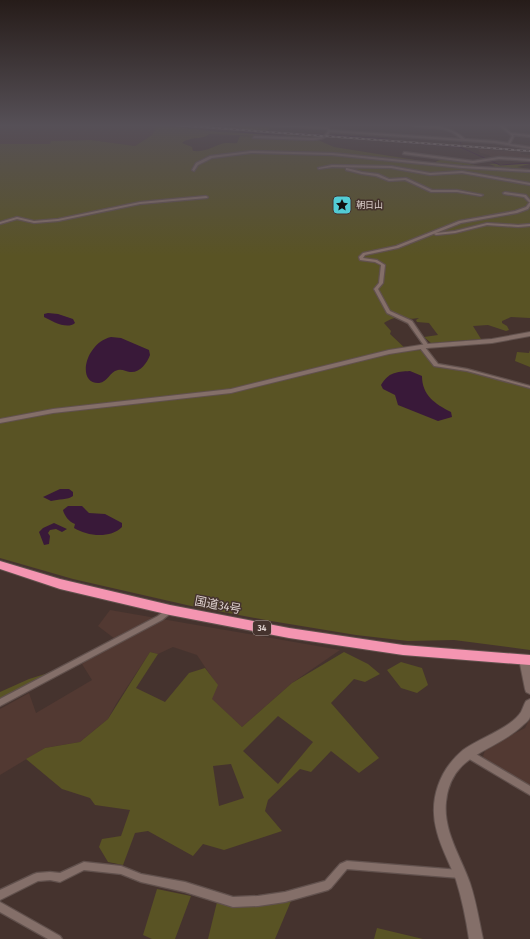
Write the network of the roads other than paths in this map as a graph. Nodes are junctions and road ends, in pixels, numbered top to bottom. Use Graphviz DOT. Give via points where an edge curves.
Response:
graph roads {
  1 [pos="344,169"];
  2 [pos="406,169"];
  3 [pos="493,169"];
  4 [pos="530,171"];
  5 [pos="530,184"];
  6 [pos="505,193"];
  7 [pos="481,195"];
  8 [pos="206,197"];
  9 [pos="530,203"];
  10 [pos="0,223"];
  11 [pos="530,225"];
  12 [pos="431,234"];
  13 [pos="530,334"];
  14 [pos="424,347"];
  15 [pos="530,387"];
  16 [pos="0,421"];
  17 [pos="0,565"];
  18 [pos="170,610"];
  19 [pos="527,659"];
  20 [pos="530,689"];
  21 [pos="0,703"];
  22 [pos="530,704"];
  23 [pos="468,753"];
  24 [pos="530,791"];
  25 [pos="460,874"];
  26 [pos="0,895"];
  27 [pos="0,907"];
  28 [pos="57,939"];
  29 [pos="476,939"];
  1 -- 7 [label="street" via="389,180 405,179 431,191 457,191"];
  2 -- 5 [label="street" via="430,174 462,172"];
  3 -- 4 [label="street"];
  6 -- 9 [label="street" via="525,196"];
  8 -- 10 [label="street" via="140,203 58,220 34,222 17,218"];
  9 -- 12 [label="street" via="527,208 516,212 460,222"];
  11 -- 12 [label="street" via="487,224 455,232"];
  12 -- 14 [label="street" via="396,248 364,254 361,257 383,265 381,283 376,289 378,294 388,312 410,322"];
  13 -- 14 [label="street" via="492,341"];
  14 -- 15 [label="street" via="436,365 467,370"];
  14 -- 16 [label="street" via="389,352 231,391 53,411"];
  17 -- 18 [label="highway, 国道34号 / 34" via="60,584"];
  18 -- 19 [label="highway, 国道34号 / 34" via="289,633 403,650"];
  18 -- 21 [label="street"];
  19 -- 20 [label="street"];
  22 -- 23 [label="street" via="521,721"];
  23 -- 24 [label="street"];
  23 -- 25 [label="street" via="458,760 449,773 440,800 439,816 444,838"];
  25 -- 26 [label="street" via="347,865 328,885 285,897 233,902 185,887 141,878 121,870 84,866 60,878 37,877"];
  25 -- 29 [label="street" via="471,909"];
  27 -- 28 [label="street"];
}
